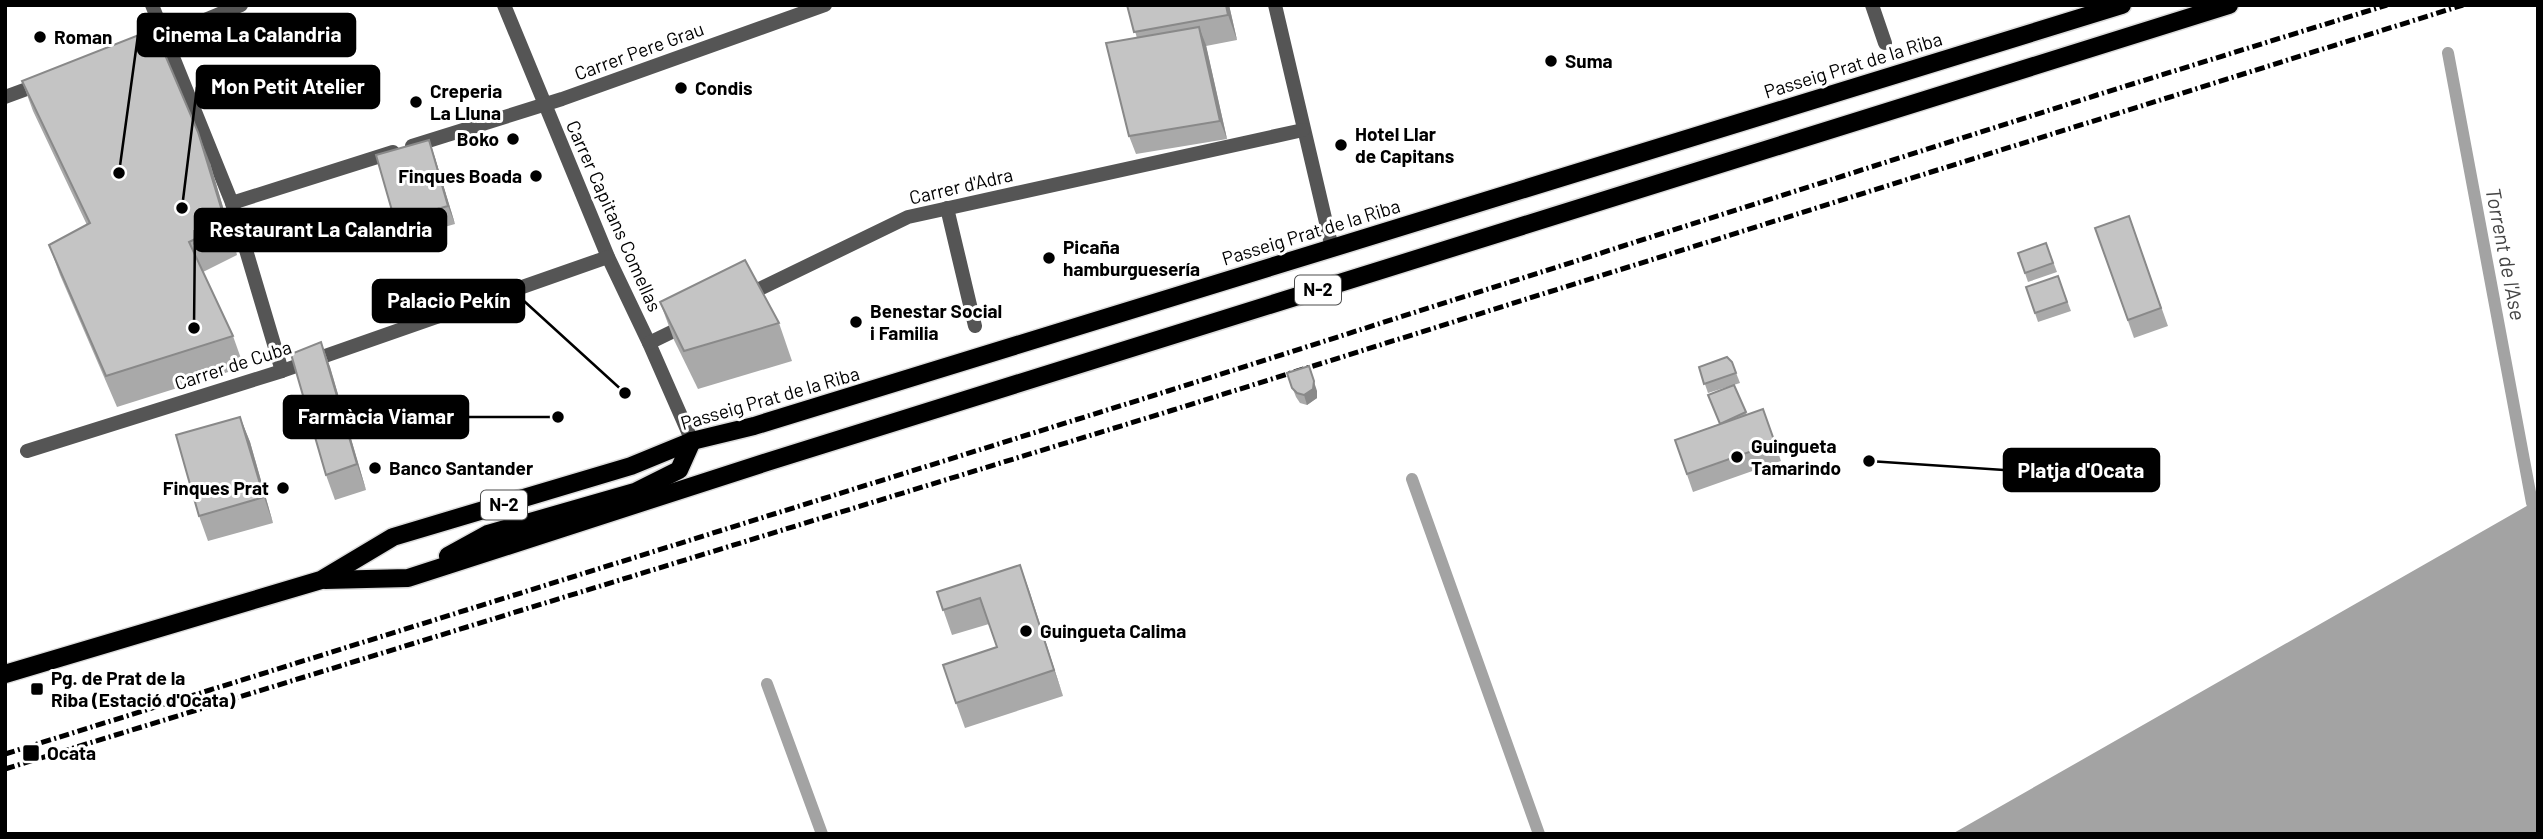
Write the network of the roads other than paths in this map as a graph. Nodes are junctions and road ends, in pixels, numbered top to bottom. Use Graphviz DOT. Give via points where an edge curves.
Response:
graph roads {
  1 [pos="152,5"];
  2 [pos="241,5"];
  3 [pos="504,5"];
  4 [pos="825,5"];
  5 [pos="1275,5"];
  6 [pos="1872,5"];
  7 [pos="2230,5"];
  8 [pos="2120,6"];
  9 [pos="166,37"];
  10 [pos="1885,43"];
  11 [pos="141,46"];
  12 [pos="55,78"];
  13 [pos="5,97"];
  14 [pos="545,104"];
  15 [pos="1303,130"];
  16 [pos="232,203"];
  17 [pos="947,208"];
  18 [pos="1332,248"];
  19 [pos="608,257"];
  20 [pos="737,300"];
  21 [pos="700,318"];
  22 [pos="975,326"];
  23 [pos="649,343"];
  24 [pos="282,370"];
  25 [pos="692,441"];
  26 [pos="27,451"];
  27 [pos="408,578"];
  28 [pos="321,580"];
  29 [pos="5,674"];
  1 -- 9 [label="street"];
  2 -- 9 [label="street"];
  3 -- 14 [label="street, Carrer Capitans Comellas"];
  4 -- 14 [label="street, Carrer Pere Grau"];
  5 -- 15 [label="street"];
  6 -- 10 [label="street"];
  7 -- 27 [label="main road, N-2"];
  8 -- 18 [label="main road, Passeig Prat de la Riba / N-2"];
  9 -- 11 [label="street"];
  9 -- 16 [label="street"];
  12 -- 13 [label="street"];
  14 -- 16 [label="street, Carrer Pere Grau"];
  14 -- 19 [label="street, Carrer Capitans Comellas"];
  15 -- 17 [label="street, Carrer d'Adra"];
  15 -- 18 [label="street"];
  16 -- 24 [label="street"];
  17 -- 20 [label="street, Carrer d'Adra" via="908,216"];
  17 -- 22 [label="street"];
  18 -- 25 [label="main road, Passeig Prat de la Riba / N-2" via="754,426"];
  19 -- 23 [label="street, Carrer Capitans Comellas"];
  19 -- 24 [label="street, Carrer de Cuba"];
  21 -- 23 [label="street"];
  23 -- 25 [label="street, Carrer Capitans Comellas"];
  24 -- 26 [label="street, Carrer de Cuba"];
  25 -- 27 [label="main road, N-2" via="680,470 635,492 488,534"];
  25 -- 28 [label="main road, Passeig Prat de la Riba / N-2" via="631,466 393,537"];
  27 -- 28 [label="main road, N-2"];
  28 -- 29 [label="main road, N-2"];
}
